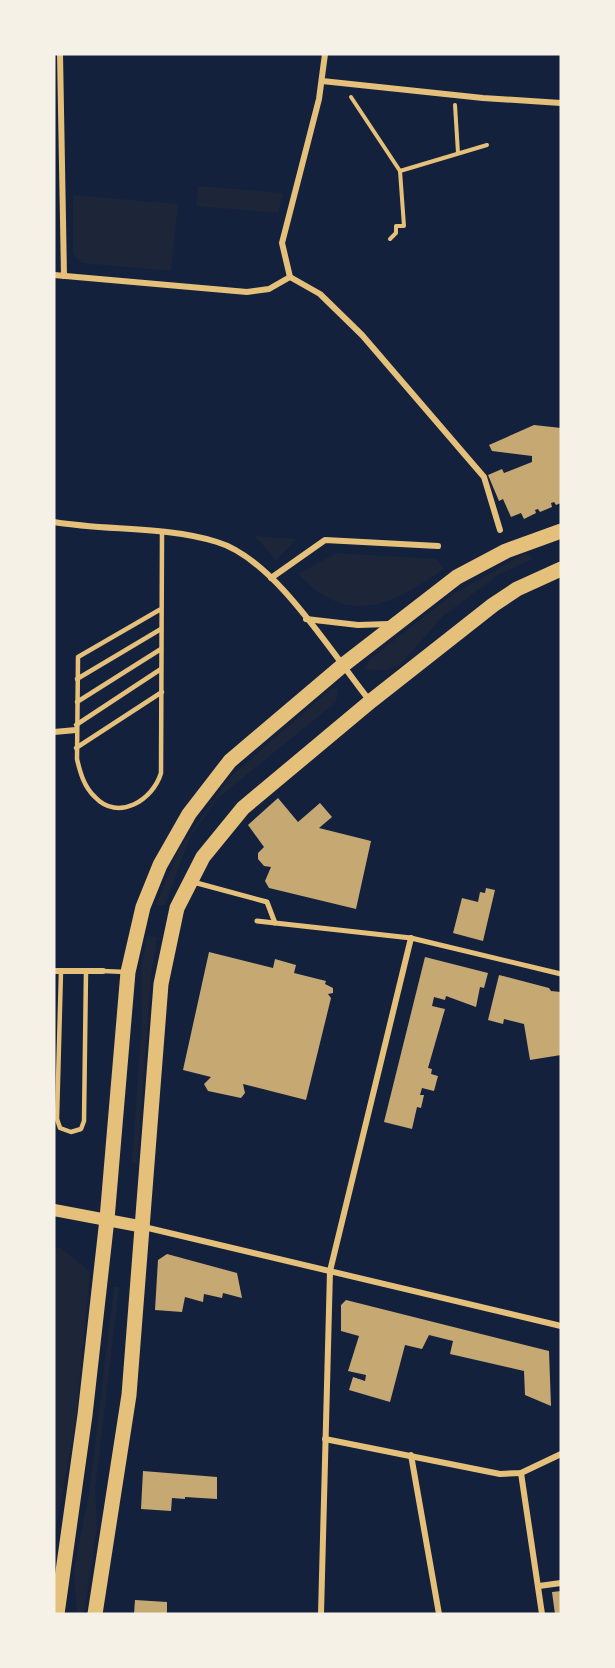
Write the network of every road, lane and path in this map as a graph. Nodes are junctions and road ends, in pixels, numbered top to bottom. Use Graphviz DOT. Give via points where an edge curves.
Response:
graph roads {
  1 [pos="60,54"];
  2 [pos="324,54"];
  3 [pos="322,81"];
  4 [pos="339,82"];
  5 [pos="455,95"];
  6 [pos="561,103"];
  7 [pos="487,145"];
  8 [pos="458,153"];
  9 [pos="400,171"];
  10 [pos="390,238"];
  11 [pos="54,275"];
  12 [pos="64,276"];
  13 [pos="290,278"];
  14 [pos="54,522"];
  15 [pos="500,530"];
  16 [pos="561,531"];
  17 [pos="162,532"];
  18 [pos="438,546"];
  19 [pos="561,569"];
  20 [pos="272,578"];
  21 [pos="161,609"];
  22 [pos="306,619"];
  23 [pos="395,624"];
  24 [pos="161,629"];
  25 [pos="161,649"];
  26 [pos="342,666"];
  27 [pos="161,669"];
  28 [pos="77,678"];
  29 [pos="162,692"];
  30 [pos="371,701"];
  31 [pos="77,702"];
  32 [pos="76,728"];
  33 [pos="54,732"];
  34 [pos="76,748"];
  35 [pos="189,880"];
  36 [pos="257,921"];
  37 [pos="276,923"];
  38 [pos="411,938"];
  39 [pos="57,971"];
  40 [pos="86,971"];
  41 [pos="103,971"];
  42 [pos="128,972"];
  43 [pos="561,974"];
  44 [pos="54,1210"];
  45 [pos="107,1219"];
  46 [pos="144,1227"];
  47 [pos="330,1271"];
  48 [pos="561,1326"];
  49 [pos="325,1439"];
  50 [pos="561,1454"];
  51 [pos="411,1455"];
  52 [pos="521,1473"];
  53 [pos="561,1583"];
  54 [pos="539,1586"];
  55 [pos="57,1614"];
  56 [pos="95,1614"];
  57 [pos="321,1614"];
  58 [pos="439,1614"];
  59 [pos="542,1614"];
  1 -- 12 [label="street"];
  2 -- 3 [label="street"];
  3 -- 4 [label="street"];
  3 -- 13 [label="street" via="282,243"];
  4 -- 5 [label="street"];
  4 -- 9 [label="path"];
  5 -- 6 [label="street"];
  5 -- 8 [label="path"];
  7 -- 8 [label="path"];
  8 -- 9 [label="path"];
  9 -- 10 [label="path" via="404,226 396,226 396,233"];
  11 -- 12 [label="street"];
  12 -- 13 [label="street" via="247,292 269,289"];
  13 -- 15 [label="street" via="320,294 362,335 484,477"];
  14 -- 17 [label="street"];
  16 -- 23 [label="main road" via="506,551 457,578"];
  17 -- 20 [label="street" via="230,546"];
  17 -- 21 [label="lane"];
  18 -- 20 [label="street" via="325,540"];
  19 -- 30 [label="main road" via="493,605"];
  20 -- 22 [label="street"];
  21 -- 24 [label="lane"];
  21 -- 28 [label="lane" via="78,657"];
  22 -- 23 [label="street" via="358,625"];
  22 -- 26 [label="street"];
  23 -- 26 [label="main road"];
  24 -- 25 [label="lane"];
  24 -- 28 [label="lane"];
  25 -- 27 [label="lane"];
  25 -- 31 [label="lane"];
  26 -- 30 [label="street"];
  26 -- 42 [label="main road" via="230,761 189,813 160,865 143,907"];
  27 -- 29 [label="lane"];
  27 -- 32 [label="lane"];
  28 -- 31 [label="lane"];
  29 -- 34 [label="lane"];
  29 -- 34 [label="lane" via="161,774 146,798 128,807 102,803 80,773"];
  30 -- 35 [label="main road" via="243,808 202,857"];
  31 -- 32 [label="lane"];
  32 -- 33 [label="street"];
  32 -- 34 [label="lane"];
  35 -- 37 [label="street" via="267,902"];
  35 -- 46 [label="main road" via="177,908 161,984"];
  36 -- 37 [label="street"];
  37 -- 38 [label="street"];
  38 -- 43 [label="street"];
  38 -- 47 [label="street"];
  39 -- 40 [label="street"];
  39 -- 40 [label="lane" via="57,1119 60,1128 71,1132 81,1129 84,1121"];
  40 -- 41 [label="street"];
  41 -- 42 [label="lane"];
  42 -- 45 [label="main road"];
  44 -- 45 [label="main road"];
  45 -- 46 [label="main road"];
  45 -- 55 [label="main road"];
  46 -- 47 [label="street"];
  46 -- 56 [label="main road" via="129,1395"];
  47 -- 48 [label="street"];
  47 -- 49 [label="street"];
  49 -- 51 [label="street"];
  49 -- 57 [label="street"];
  50 -- 52 [label="street"];
  51 -- 52 [label="street" via="500,1474"];
  51 -- 58 [label="street"];
  52 -- 54 [label="street"];
  53 -- 54 [label="street"];
  54 -- 59 [label="street"];
}
